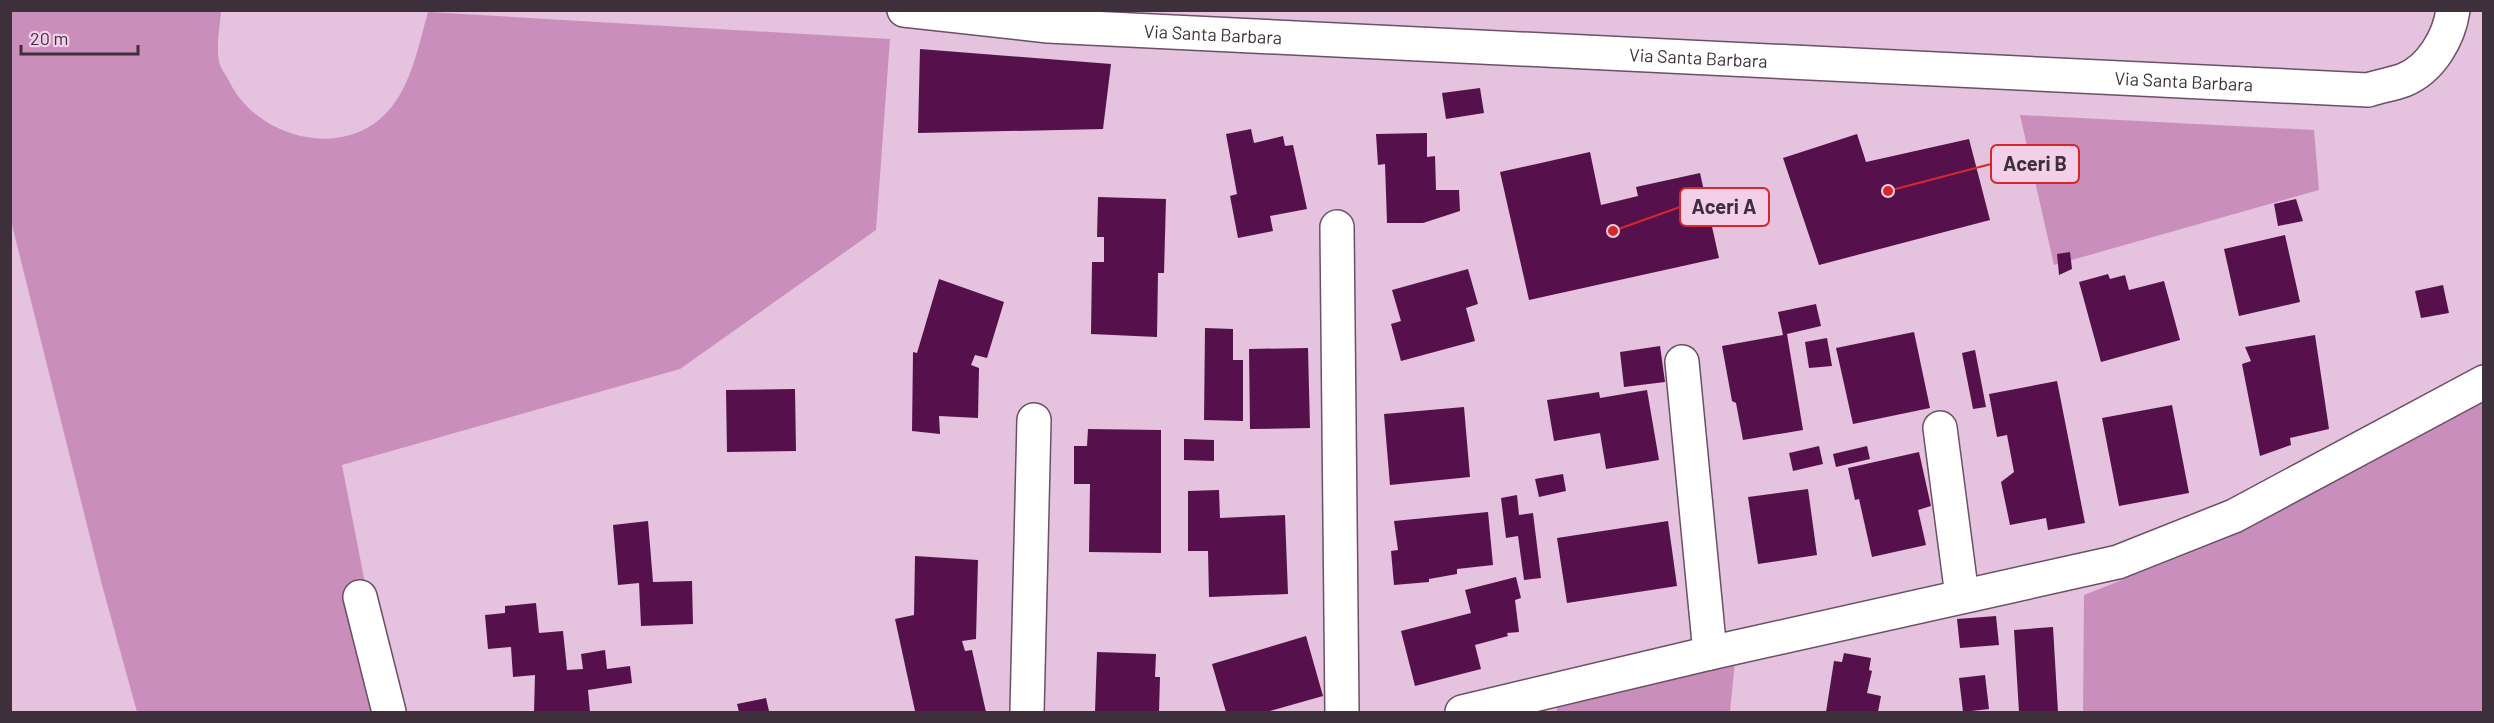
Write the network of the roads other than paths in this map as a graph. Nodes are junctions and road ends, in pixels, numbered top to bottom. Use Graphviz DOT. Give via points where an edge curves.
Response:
graph roads {
  1 [pos="904,10"];
  2 [pos="2453,10"];
  3 [pos="1049,18"];
  4 [pos="1337,227"];
  5 [pos="1682,362"];
  6 [pos="2484,382"];
  7 [pos="1034,420"];
  8 [pos="1940,428"];
  9 [pos="1962,596"];
  10 [pos="360,597"];
  11 [pos="1710,653"];
  12 [pos="389,712"];
  13 [pos="1027,712"];
  14 [pos="1342,712"];
  15 [pos="1462,712"];
  1 -- 3 [label="street, Via Santa Barbara"];
  2 -- 3 [label="street, Via Santa Barbara" via="2448,32 2433,58 2406,79 2368,90"];
  4 -- 14 [label="street"];
  5 -- 11 [label="street"];
  6 -- 9 [label="street" via="2234,516 2118,562"];
  7 -- 13 [label="street"];
  8 -- 9 [label="street"];
  9 -- 11 [label="street"];
  10 -- 12 [label="street"];
  11 -- 15 [label="street"];
}
